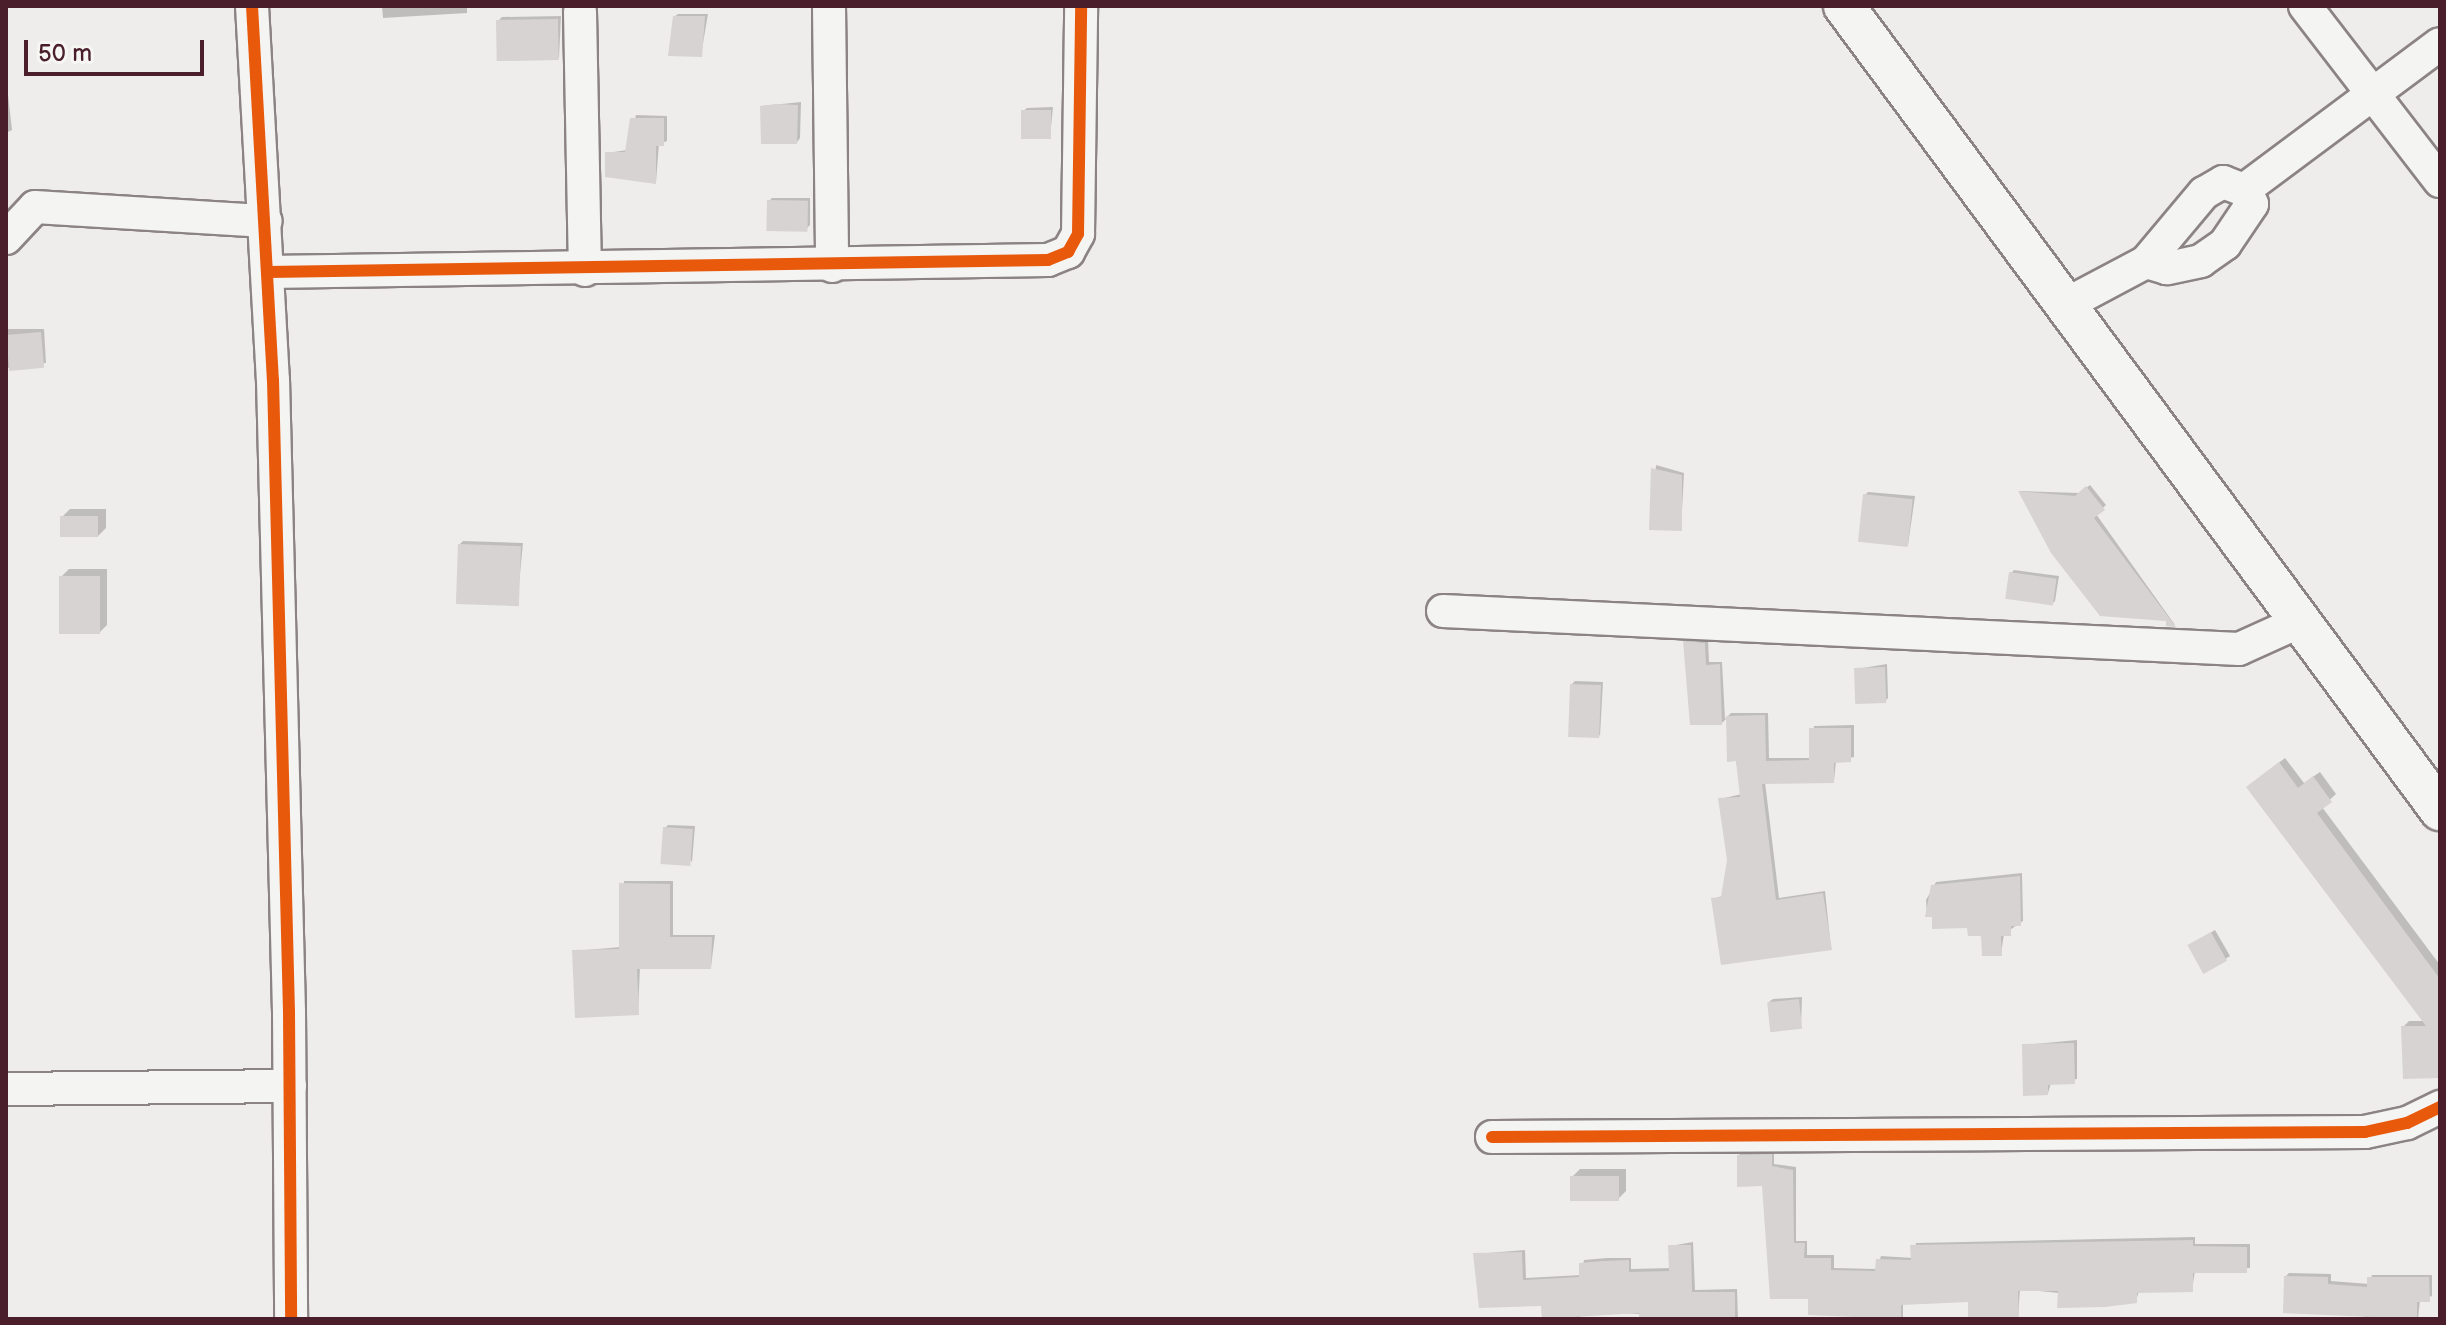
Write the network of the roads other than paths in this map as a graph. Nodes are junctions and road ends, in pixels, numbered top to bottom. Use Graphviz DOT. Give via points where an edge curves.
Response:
graph roads {
  1 [pos="252,6"];
  2 [pos="829,6"];
  3 [pos="1081,6"];
  4 [pos="1844,6"];
  5 [pos="2305,6"];
  6 [pos="580,12"];
  7 [pos="2440,44"];
  8 [pos="2374,96"];
  9 [pos="2440,181"];
  10 [pos="2244,190"];
  11 [pos="266,221"];
  12 [pos="6,238"];
  13 [pos="2146,262"];
  14 [pos="832,266"];
  15 [pos="585,270"];
  16 [pos="268,272"];
  17 [pos="2065,305"];
  18 [pos="1443,611"];
  19 [pos="2301,621"];
  20 [pos="2440,810"];
  21 [pos="290,1086"];
  22 [pos="6,1089"];
  23 [pos="2440,1107"];
  24 [pos="1492,1137"];
  25 [pos="291,1319"];
  1 -- 11 [label="street"];
  2 -- 14 [label="street"];
  3 -- 14 [label="street" via="1078,234 1068,252 1048,260"];
  4 -- 17 [label="main road"];
  5 -- 8 [label="street"];
  6 -- 15 [label="street"];
  7 -- 8 [label="street"];
  8 -- 9 [label="street"];
  8 -- 10 [label="street"];
  10 -- 13 [label="street" via="2223,182 2204,193"];
  10 -- 13 [label="street" via="2252,204 2225,244 2201,261 2167,268"];
  11 -- 12 [label="street" via="35,207"];
  11 -- 16 [label="street"];
  13 -- 17 [label="street"];
  14 -- 15 [label="street"];
  15 -- 16 [label="street"];
  16 -- 21 [label="street"];
  17 -- 19 [label="main road"];
  18 -- 19 [label="street" via="2239,649"];
  19 -- 20 [label="main road"];
  21 -- 22 [label="street"];
  21 -- 25 [label="street"];
  23 -- 24 [label="street" via="2407,1123 2365,1132"];
}
